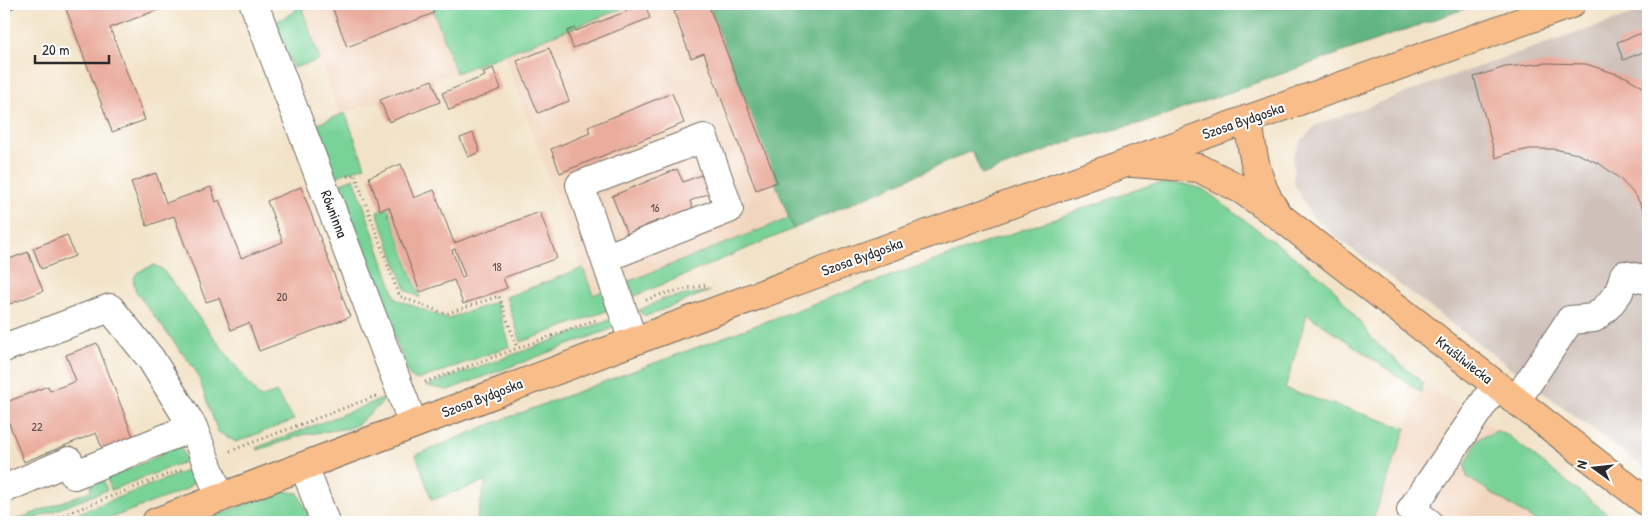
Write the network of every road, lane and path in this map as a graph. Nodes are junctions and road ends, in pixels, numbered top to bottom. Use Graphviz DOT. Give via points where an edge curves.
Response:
graph roads {
  1 [pos="254,4"];
  2 [pos="1571,4"];
  3 [pos="1248,119"];
  4 [pos="1127,162"];
  5 [pos="323,185"];
  6 [pos="1279,216"];
  7 [pos="605,258"];
  8 [pos="1648,280"];
  9 [pos="633,341"];
  10 [pos="4,348"];
  11 [pos="517,348"];
  12 [pos="1506,393"];
  13 [pos="413,424"];
  14 [pos="193,427"];
  15 [pos="304,466"];
  16 [pos="4,489"];
  17 [pos="220,498"];
  18 [pos="1648,503"];
  19 [pos="156,522"];
  20 [pos="325,522"];
  21 [pos="1428,522"];
  1 -- 5 [label="street, Równinna"];
  2 -- 3 [label="main road, Szosa Bydgoska"];
  3 -- 4 [label="main road, Szosa Bydgoska"];
  3 -- 6 [label="main road, Kruśliwiecka" via="1259,180"];
  4 -- 6 [label="main road, Kruśliwiecka" via="1199,168 1242,190"];
  4 -- 9 [label="main road, Szosa Bydgoska"];
  5 -- 11 [label="path" via="355,174 399,296 446,314 499,296"];
  5 -- 13 [label="street, Równinna"];
  6 -- 12 [label="main road, Kruśliwiecka"];
  7 -- 7 [label="street" via="580,185 704,138 729,209"];
  7 -- 9 [label="street"];
  8 -- 12 [label="street" via="1624,275 1619,292 1608,306 1594,318 1570,320"];
  9 -- 13 [label="main road, Szosa Bydgoska"];
  10 -- 14 [label="street" via="110,308 151,359"];
  12 -- 18 [label="main road, Kruśliwiecka"];
  12 -- 21 [label="street" via="1411,510"];
  13 -- 15 [label="main road, Szosa Bydgoska"];
  14 -- 16 [label="street" via="74,475 69,461"];
  14 -- 17 [label="street"];
  15 -- 17 [label="main road, Szosa Bydgoska"];
  15 -- 20 [label="street"];
  17 -- 19 [label="main road, Szosa Bydgoska"];
}
